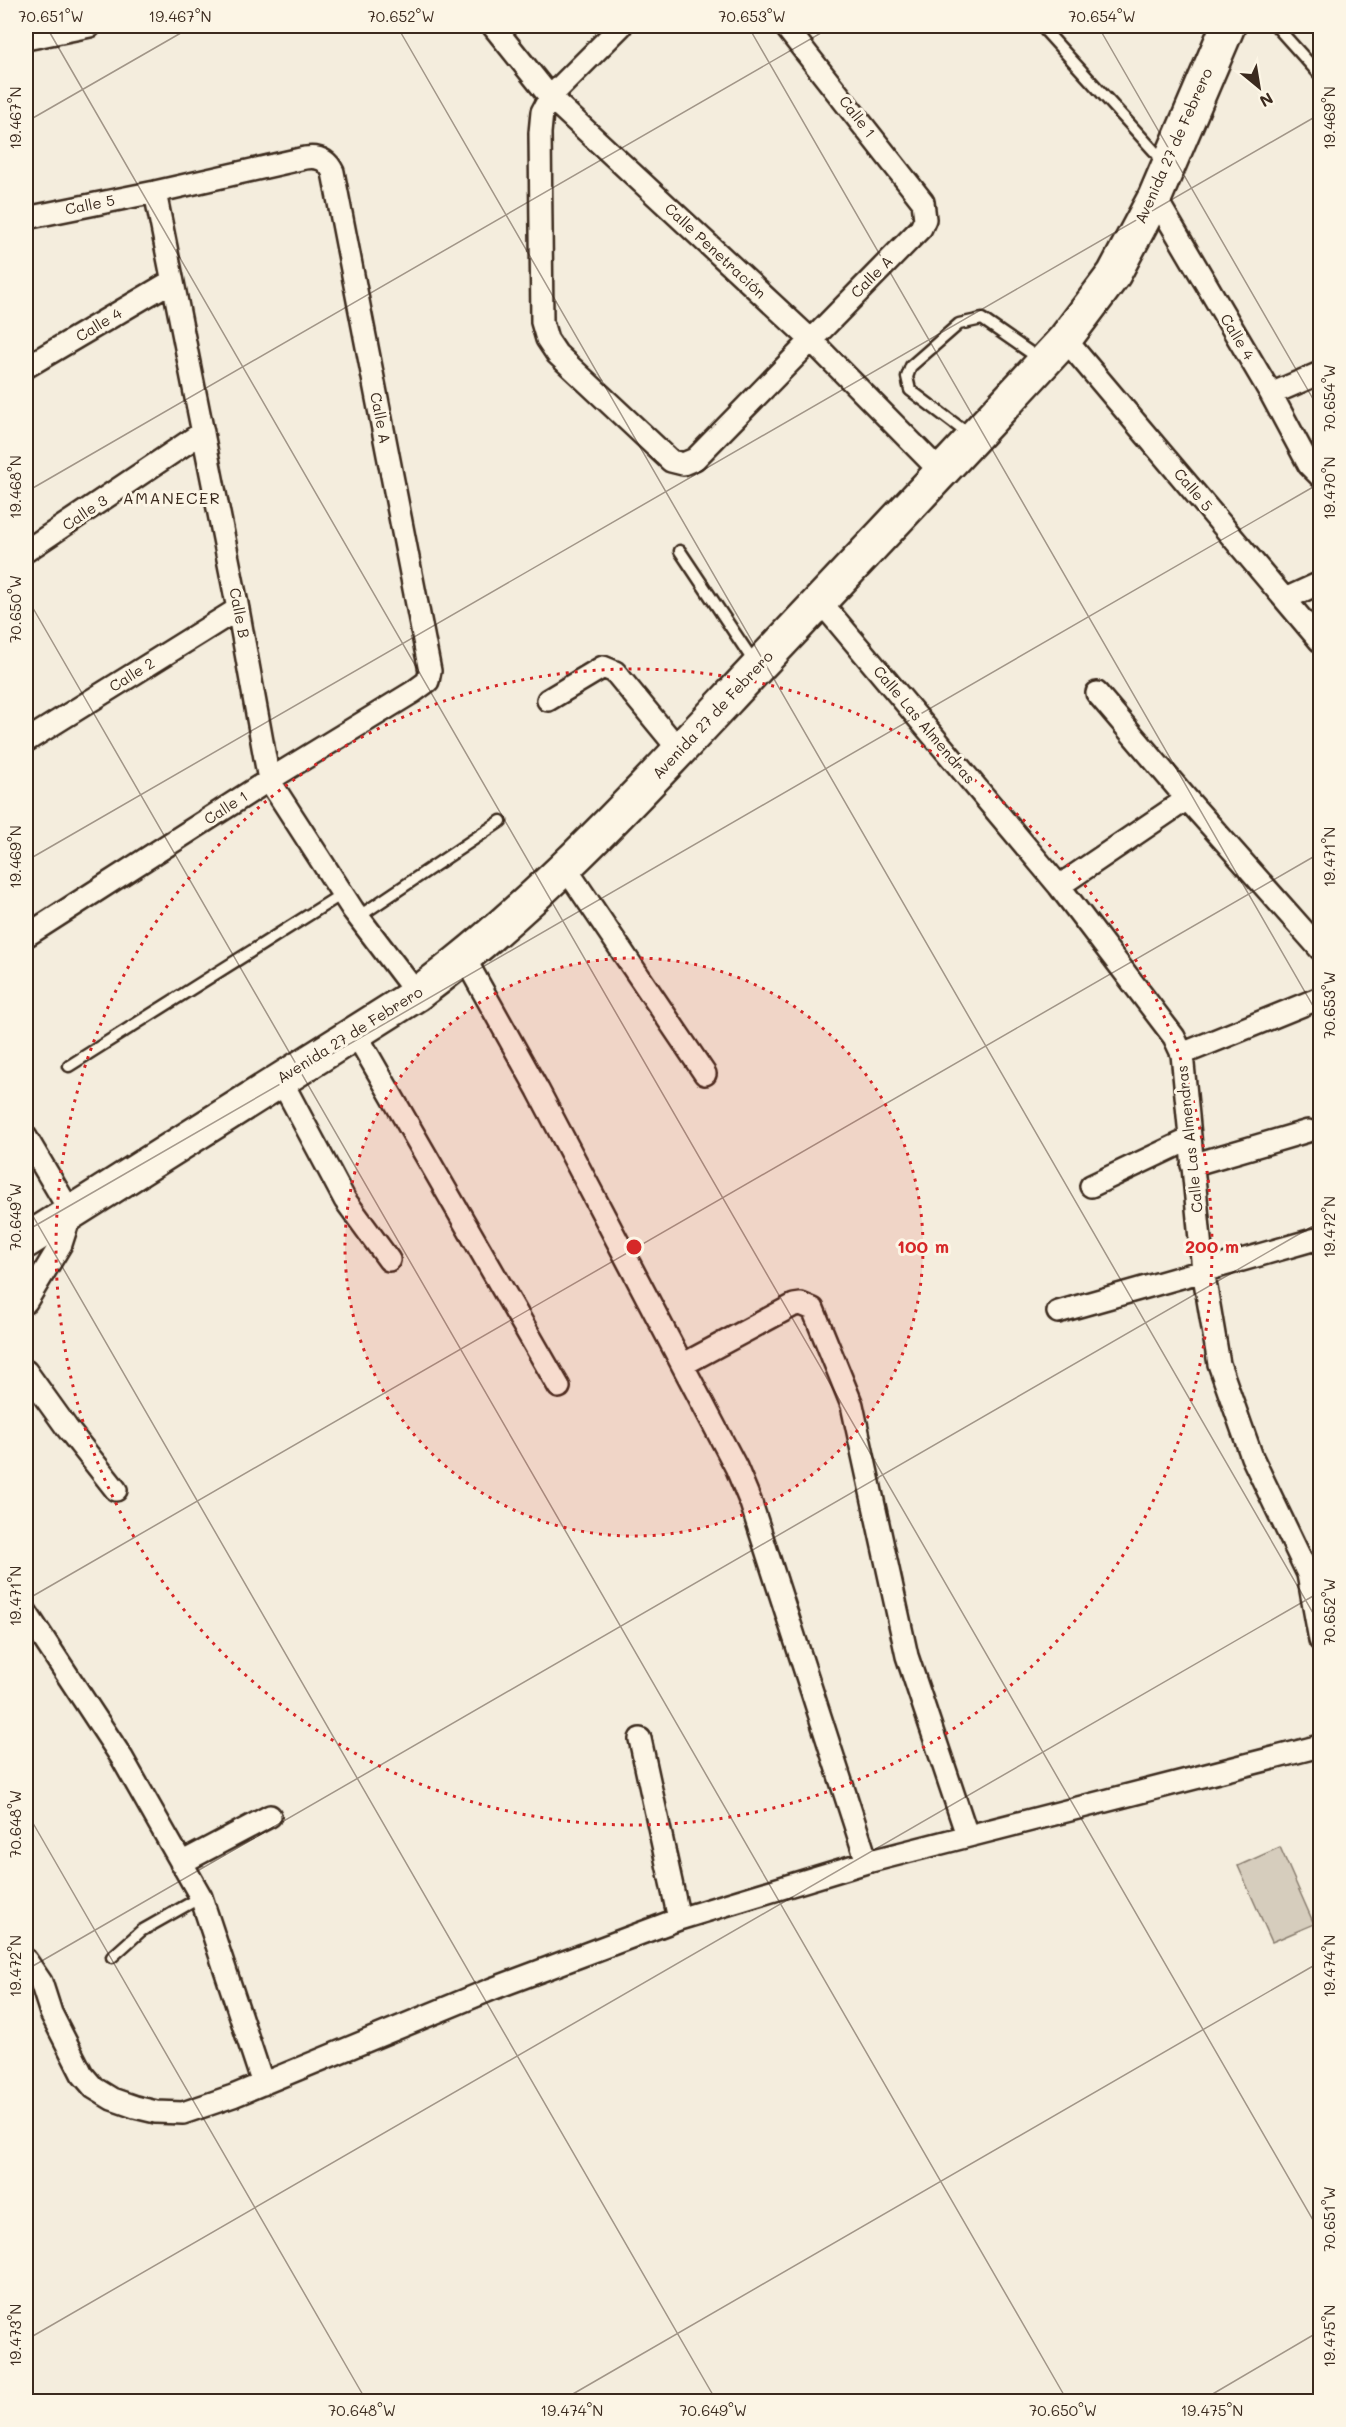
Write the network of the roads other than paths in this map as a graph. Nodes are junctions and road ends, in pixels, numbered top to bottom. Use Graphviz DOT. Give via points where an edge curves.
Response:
graph roads {
  1 [pos="90,26"];
  2 [pos="493,26"];
  3 [pos="621,26"];
  4 [pos="785,26"];
  5 [pos="1041,26"];
  6 [pos="1276,26"];
  7 [pos="1219,31"];
  8 [pos="26,39"];
  9 [pos="1320,75"];
  10 [pos="550,97"];
  11 [pos="322,159"];
  12 [pos="1167,166"];
  13 [pos="154,192"];
  14 [pos="1155,197"];
  15 [pos="925,210"];
  16 [pos="26,218"];
  17 [pos="172,281"];
  18 [pos="810,339"];
  19 [pos="1054,350"];
  20 [pos="26,367"];
  21 [pos="1320,373"];
  22 [pos="1271,394"];
  23 [pos="203,432"];
  24 [pos="973,438"];
  25 [pos="941,472"];
  26 [pos="1320,476"];
  27 [pos="26,551"];
  28 [pos="680,551"];
  29 [pos="1320,583"];
  30 [pos="1285,599"];
  31 [pos="820,601"];
  32 [pos="238,609"];
  33 [pos="1320,641"];
  34 [pos="757,668"];
  35 [pos="428,681"];
  36 [pos="1097,693"];
  37 [pos="548,700"];
  38 [pos="26,741"];
  39 [pos="680,751"];
  40 [pos="269,780"];
  41 [pos="1187,799"];
  42 [pos="501,821"];
  43 [pos="565,867"];
  44 [pos="1059,886"];
  45 [pos="342,894"];
  46 [pos="358,917"];
  47 [pos="26,936"];
  48 [pos="1320,949"];
  49 [pos="465,958"];
  50 [pos="417,994"];
  51 [pos="1320,998"];
  52 [pos="356,1034"];
  53 [pos="1182,1053"];
  54 [pos="69,1066"];
  55 [pos="705,1074"];
  56 [pos="281,1080"];
  57 [pos="1308,1131"];
  58 [pos="26,1137"];
  59 [pos="1190,1139"];
  60 [pos="1192,1165"];
  61 [pos="1090,1185"];
  62 [pos="71,1213"];
  63 [pos="26,1241"];
  64 [pos="1320,1242"];
  65 [pos="389,1260"];
  66 [pos="1203,1270"];
  67 [pos="26,1302"];
  68 [pos="1058,1312"];
  69 [pos="684,1364"];
  70 [pos="26,1371"];
  71 [pos="559,1387"];
  72 [pos="116,1490"];
  73 [pos="26,1612"];
  74 [pos="1320,1640"];
  75 [pos="640,1738"];
  76 [pos="1320,1746"];
  77 [pos="270,1816"];
  78 [pos="967,1835"];
  79 [pos="867,1862"];
  80 [pos="181,1863"];
  81 [pos="201,1897"];
  82 [pos="679,1919"];
  83 [pos="112,1957"];
  84 [pos="26,1960"];
  85 [pos="263,2084"];
  1 -- 8 [label="street"];
  2 -- 10 [label="street, Calle Penetración"];
  3 -- 10 [label="street"];
  4 -- 15 [label="street, Calle 1" via="918,195"];
  5 -- 12 [label="lane"];
  6 -- 9 [label="lane"];
  7 -- 12 [label="main road, Avenida 27 de Febrero"];
  10 -- 18 [label="street, Calle Penetración"];
  10 -- 18 [label="street, Calle A" via="542,112 540,134 542,322 547,339 557,354 671,461 683,464 695,459"];
  11 -- 13 [label="street, Calle 5" via="314,156"];
  11 -- 35 [label="street, Calle A" via="333,172 430,671"];
  12 -- 14 [label="main road, Avenida 27 de Febrero"];
  13 -- 16 [label="street, Calle 5"];
  13 -- 17 [label="street, Calle B"];
  14 -- 19 [label="main road, Avenida 27 de Febrero" via="1114,274"];
  14 -- 22 [label="street, Calle 4"];
  15 -- 18 [label="street, Calle A" via="921,228"];
  17 -- 20 [label="street, Calle 4"];
  17 -- 23 [label="street, Calle B"];
  18 -- 25 [label="street, Calle Penetración"];
  19 -- 24 [label="main road, Avenida 27 de Febrero"];
  19 -- 24 [label="lane" via="982,319 959,324 911,366 907,378 910,390"];
  19 -- 30 [label="street, Calle 5"];
  21 -- 22 [label="street"];
  22 -- 26 [label="street, Calle 4" via="1309,465"];
  23 -- 27 [label="street, Calle 3"];
  23 -- 32 [label="street, Calle B"];
  24 -- 25 [label="main road, Avenida 27 de Febrero"];
  25 -- 31 [label="main road, Avenida 27 de Febrero"];
  28 -- 34 [label="lane"];
  29 -- 30 [label="street"];
  30 -- 33 [label="street, Calle 5"];
  31 -- 34 [label="main road, Avenida 27 de Febrero"];
  31 -- 44 [label="street, Calle Las Almendras"];
  32 -- 38 [label="street, Calle 2"];
  32 -- 40 [label="street, Calle B"];
  34 -- 39 [label="main road, Avenida 27 de Febrero"];
  35 -- 40 [label="street, Calle 1"];
  36 -- 41 [label="street"];
  37 -- 39 [label="street" via="603,667 615,672"];
  39 -- 43 [label="main road, Avenida 27 de Febrero"];
  40 -- 45 [label="street, Calle B"];
  40 -- 47 [label="street, Calle 1"];
  41 -- 44 [label="street"];
  41 -- 48 [label="street"];
  42 -- 46 [label="lane"];
  43 -- 49 [label="main road, Avenida 27 de Febrero"];
  43 -- 55 [label="street"];
  44 -- 53 [label="street, Calle Las Almendras"];
  45 -- 46 [label="street, Calle B"];
  45 -- 54 [label="lane"];
  46 -- 50 [label="street, Calle B"];
  49 -- 50 [label="main road, Avenida 27 de Febrero"];
  49 -- 69 [label="street"];
  50 -- 52 [label="main road, Avenida 27 de Febrero"];
  51 -- 53 [label="street"];
  52 -- 56 [label="main road, Avenida 27 de Febrero"];
  52 -- 71 [label="street"];
  53 -- 59 [label="street, Calle Las Almendras"];
  56 -- 62 [label="main road, Avenida 27 de Febrero"];
  56 -- 65 [label="street" via="345,1200"];
  57 -- 60 [label="street"];
  58 -- 62 [label="street"];
  59 -- 60 [label="street, Calle Las Almendras"];
  59 -- 61 [label="street"];
  60 -- 66 [label="street, Calle Las Almendras"];
  62 -- 63 [label="main road, Avenida 27 de Febrero"];
  62 -- 67 [label="street" via="61,1244"];
  64 -- 66 [label="street" via="1316,1239"];
  66 -- 68 [label="street"];
  66 -- 74 [label="street, Calle Las Almendras" via="1220,1364 1252,1456 1308,1574"];
  69 -- 78 [label="street" via="794,1305 813,1309 852,1405 907,1656"];
  69 -- 79 [label="street" via="751,1503"];
  70 -- 72 [label="street"];
  73 -- 80 [label="street" via="123,1758"];
  75 -- 82 [label="street"];
  76 -- 78 [label="street"];
  77 -- 80 [label="street"];
  78 -- 79 [label="street"];
  79 -- 82 [label="street"];
  80 -- 81 [label="street"];
  81 -- 83 [label="lane" via="141,1931"];
  81 -- 85 [label="street"];
  82 -- 85 [label="street" via="492,1989"];
  84 -- 85 [label="street" via="41,1982 51,2013 82,2074 102,2094 147,2110 183,2113"];
}
